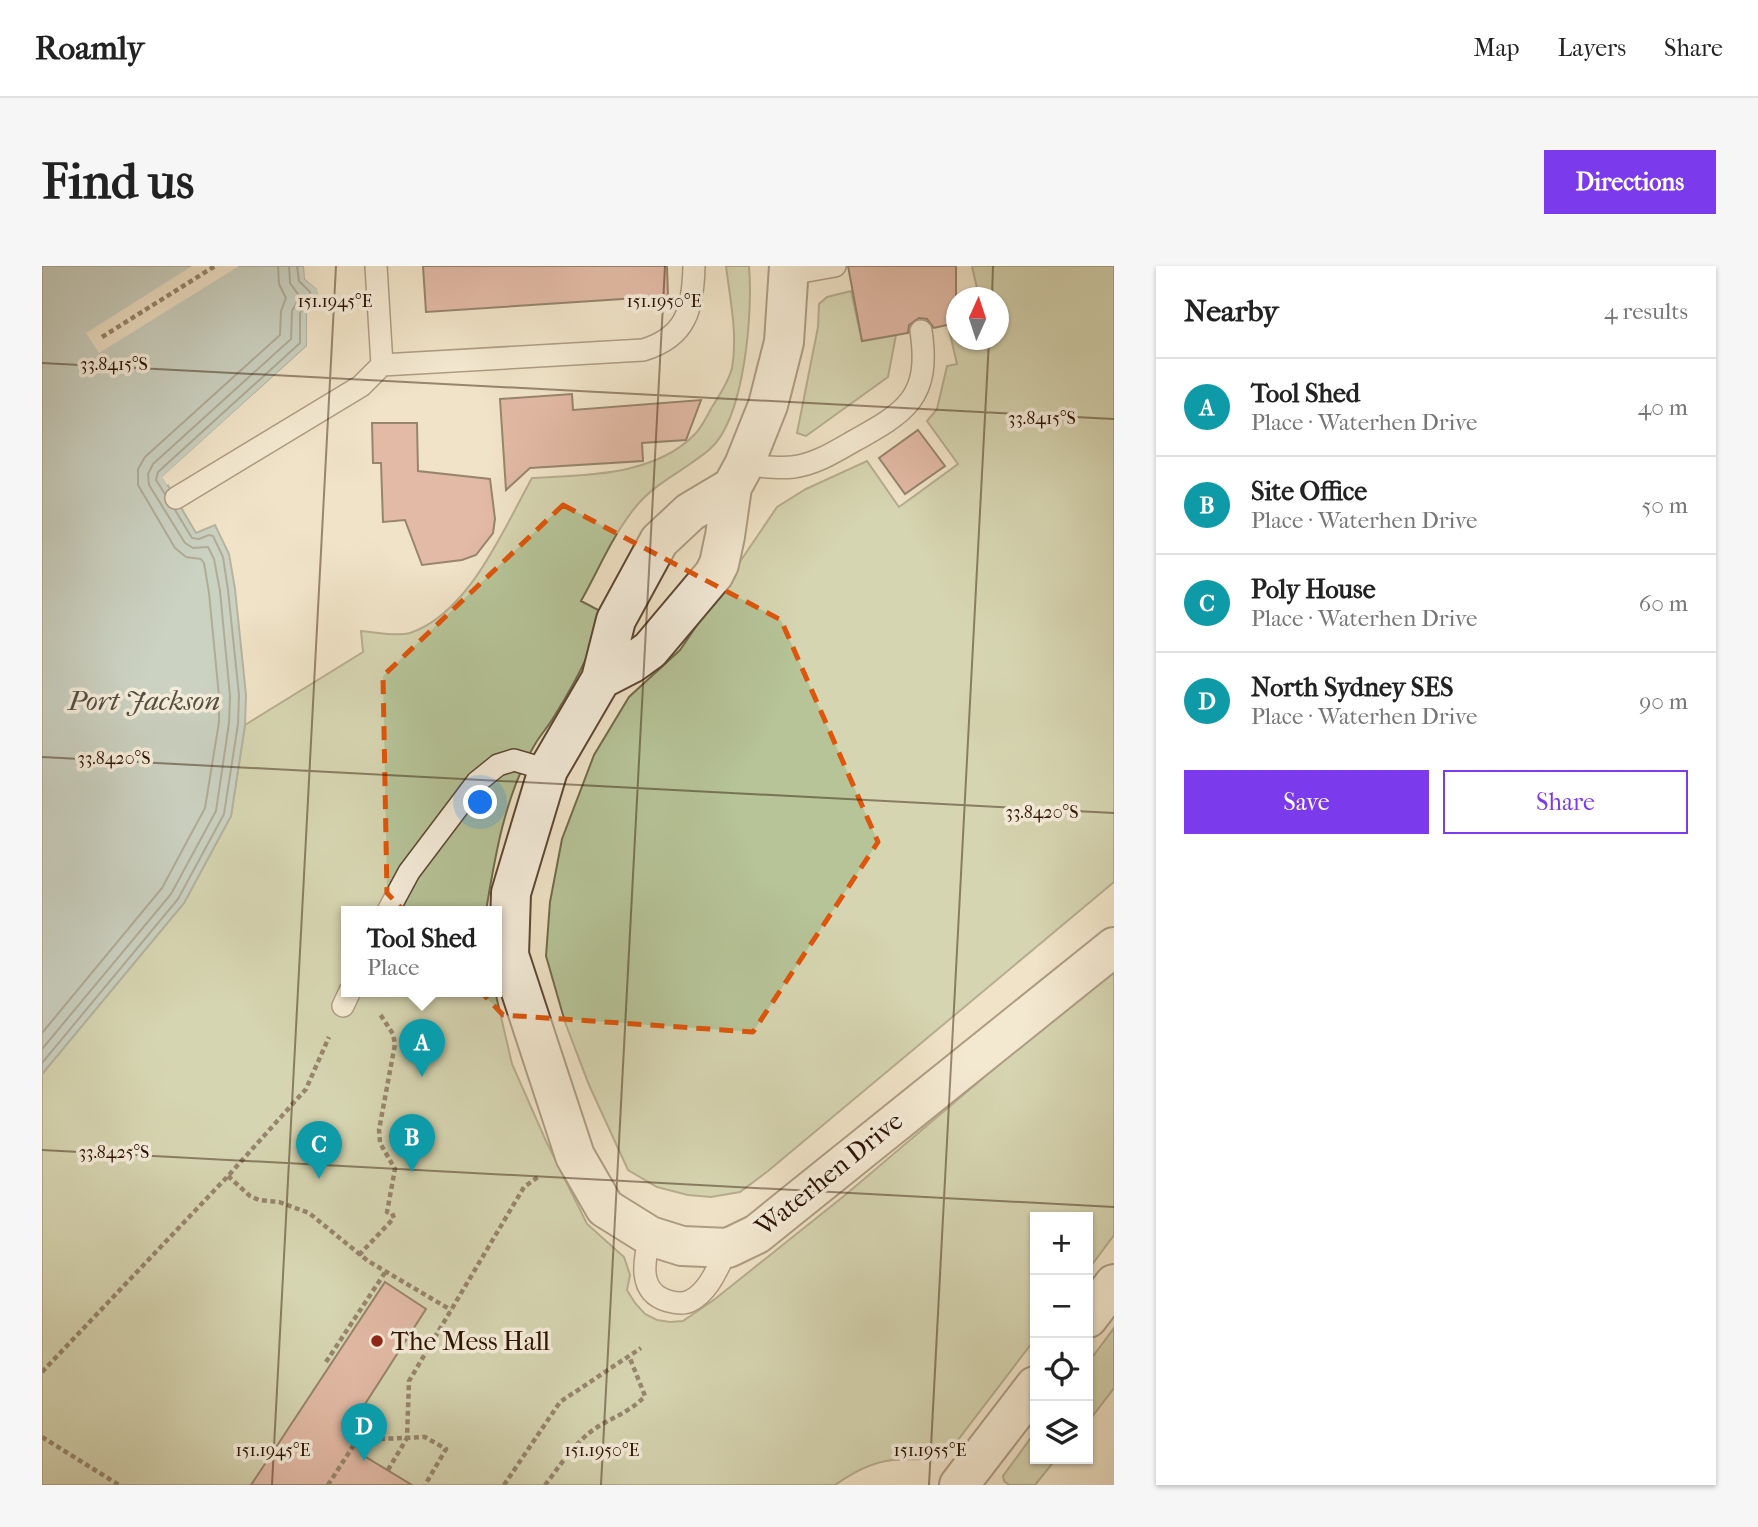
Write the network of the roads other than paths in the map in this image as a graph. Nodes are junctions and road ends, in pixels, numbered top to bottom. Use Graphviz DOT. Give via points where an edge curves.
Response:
graph roads {
  1 [pos="376,266"];
  2 [pos="694,266"];
  3 [pos="835,266"];
  4 [pos="790,270"];
  5 [pos="921,331"];
  6 [pos="382,365"];
  7 [pos="738,476"];
  8 [pos="176,498"];
  9 [pos="601,679"];
  10 [pos="548,771"];
  11 [pos="391,906"];
  12 [pos="1114,947"];
  13 [pos="650,1236"];
  14 [pos="728,1248"];
  15 [pos="1114,1284"];
  16 [pos="1093,1311"];
  17 [pos="1030,1393"];
  18 [pos="959,1485"];
  1 -- 6 [label="lane"];
  2 -- 6 [label="lane" via="691,300 679,329 643,350"];
  3 -- 4 [label="lane"];
  4 -- 7 [label="street" via="784,342 768,405"];
  5 -- 7 [label="lane" via="924,370 911,402 897,417 820,460"];
  6 -- 8 [label="lane" via="360,386"];
  7 -- 9 [label="street, Waterhen Drive" via="659,541 612,629"];
  7 -- 9 [label="street" via="713,574 650,650"];
  9 -- 10 [label="street, Waterhen Drive"];
  10 -- 11 [label="lane" via="514,760 498,765 477,782 409,872"];
  10 -- 13 [label="street, Waterhen Drive" via="511,893 509,955 575,1156 605,1208"];
  12 -- 14 [label="street, Waterhen Drive" via="757,1234"];
  13 -- 14 [label="street, Waterhen Drive" via="682,1246"];
  13 -- 14 [label="lane" via="645,1277 650,1289 675,1303 689,1302 706,1288"];
  15 -- 16 [label="street"];
  17 -- 18 [label="street"];
}
